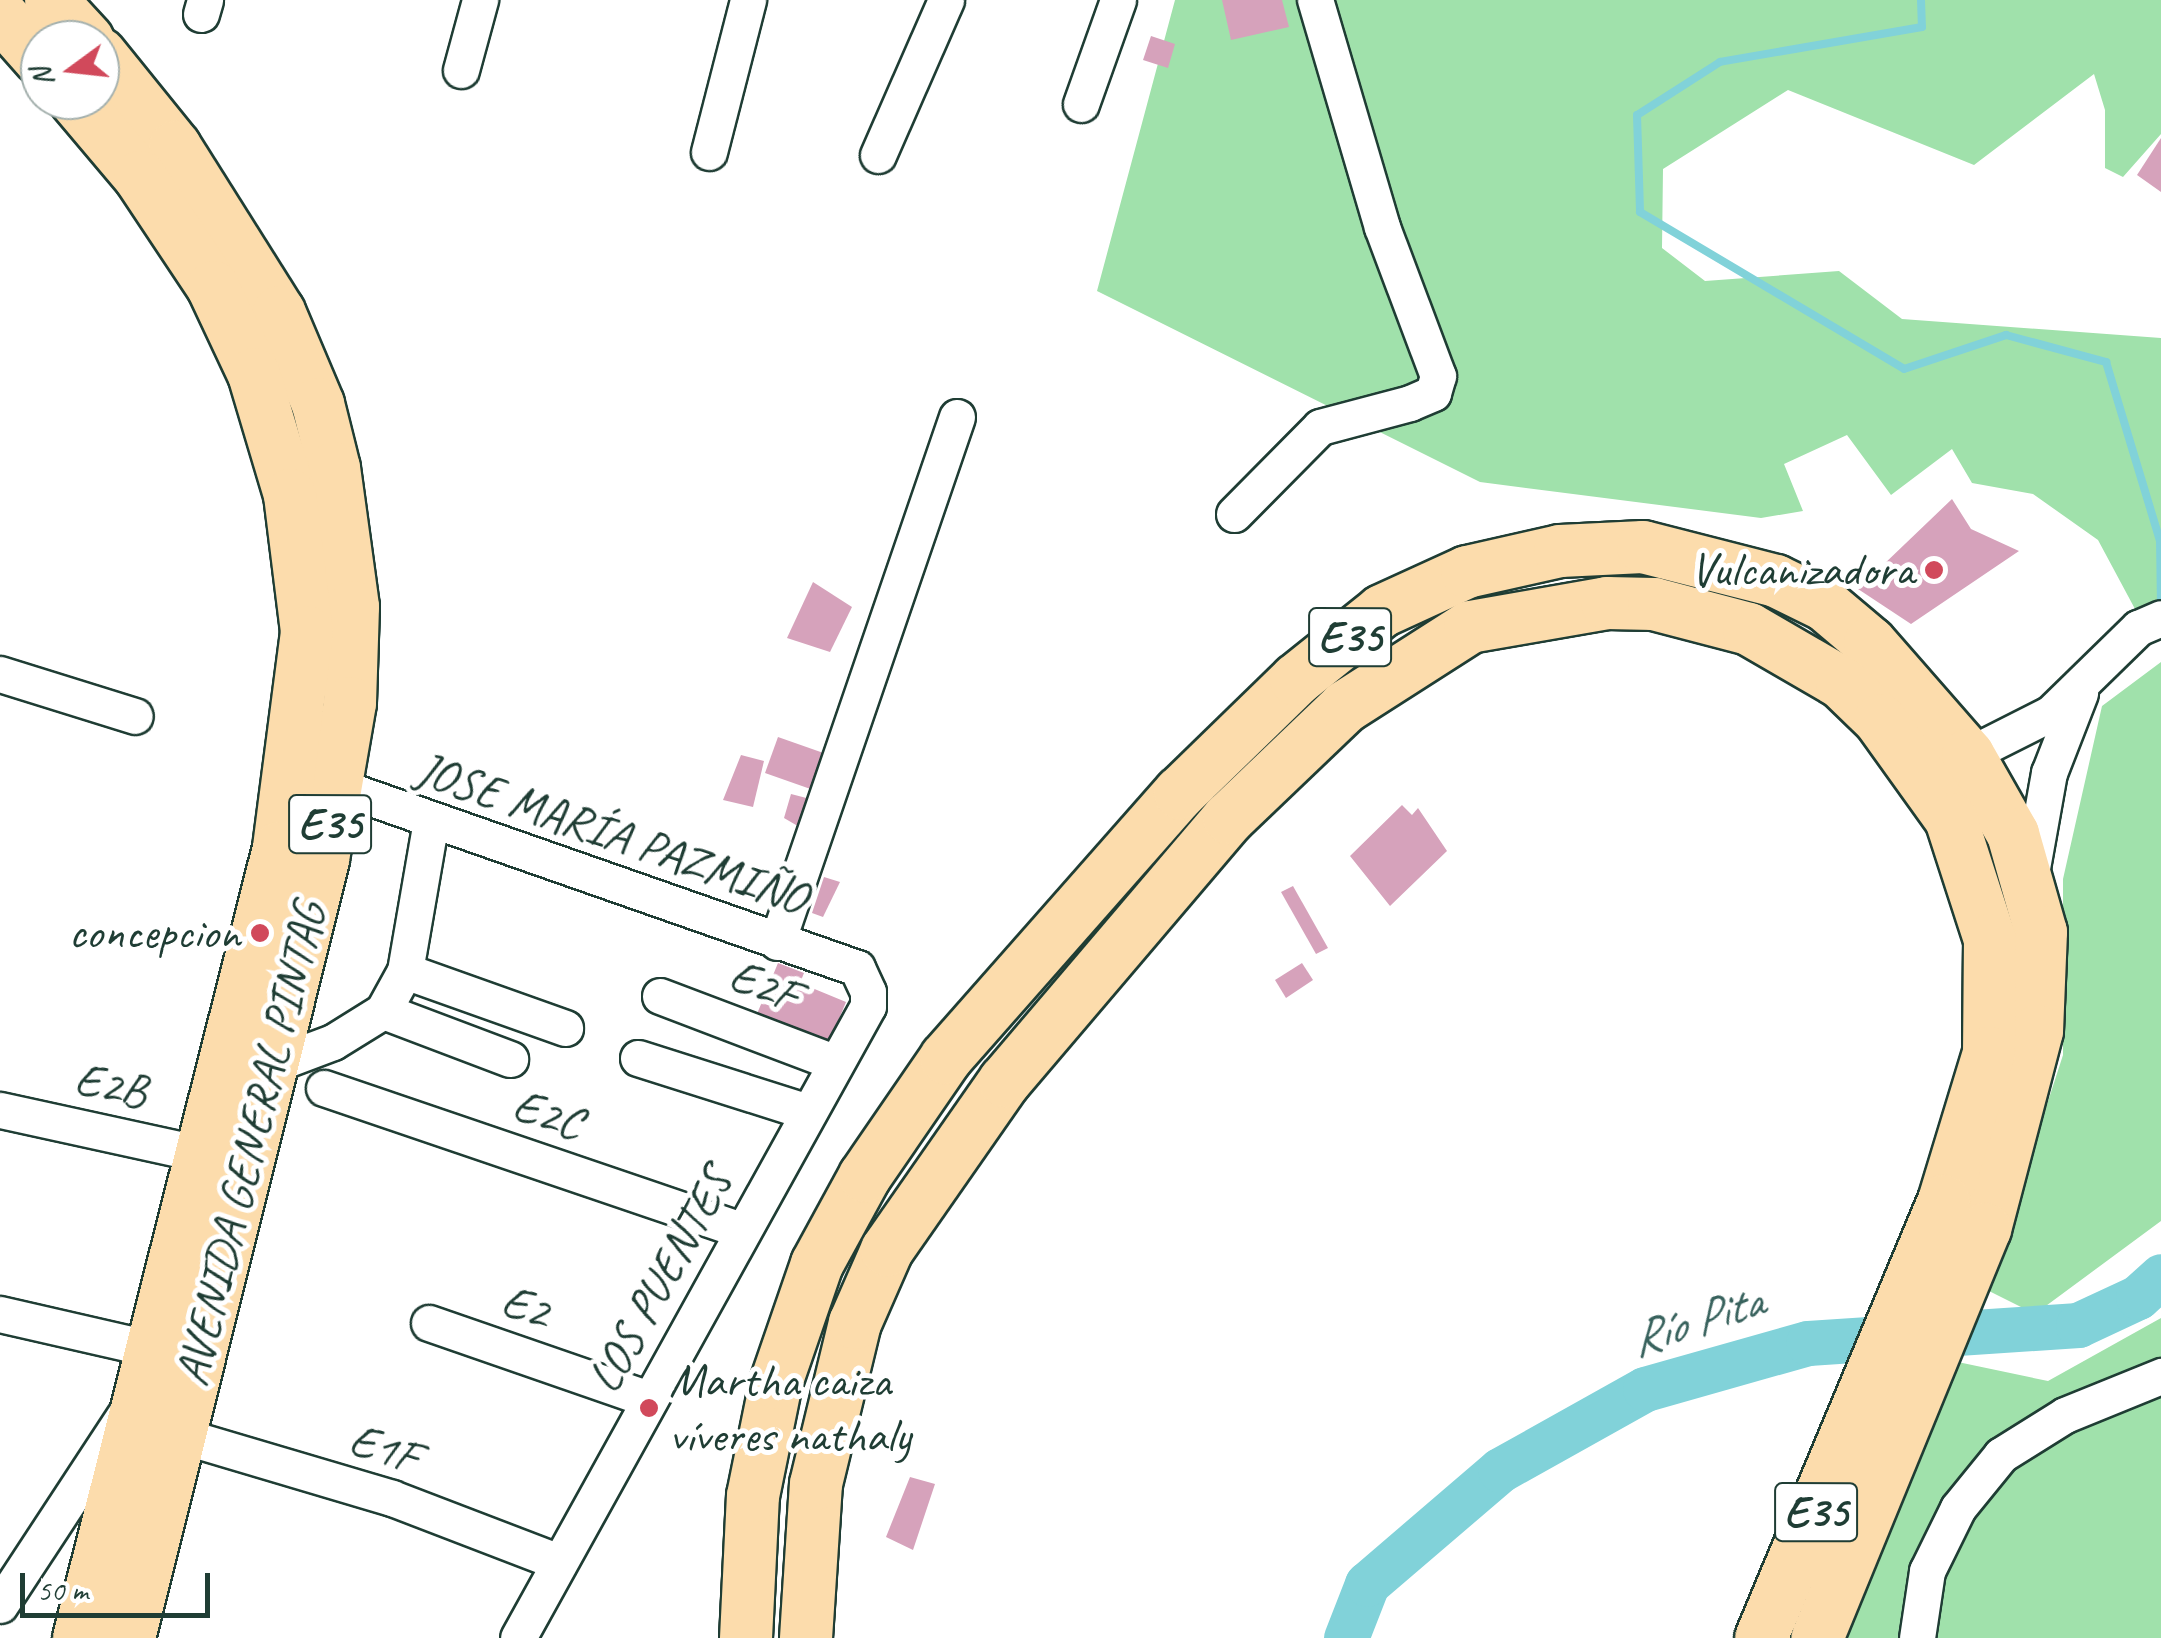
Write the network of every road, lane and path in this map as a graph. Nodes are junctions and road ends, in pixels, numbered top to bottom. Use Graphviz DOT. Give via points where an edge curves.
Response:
graph roads {
  1 [pos="51,0"];
  2 [pos="480,0"];
  3 [pos="748,0"];
  4 [pos="946,0"];
  5 [pos="1118,0"];
  6 [pos="1315,0"];
  7 [pos="0,14"];
  8 [pos="70,20"];
  9 [pos="20,36"];
  10 [pos="461,70"];
  11 [pos="120,81"];
  12 [pos="1081,104"];
  13 [pos="92,120"];
  14 [pos="709,152"];
  15 [pos="878,155"];
  16 [pos="957,417"];
  17 [pos="1234,514"];
  18 [pos="2149,623"];
  19 [pos="0,674"];
  20 [pos="2084,682"];
  21 [pos="135,716"];
  22 [pos="1968,754"];
  23 [pos="337,786"];
  24 [pos="431,820"];
  25 [pos="2031,883"];
  26 [pos="777,942"];
  27 [pos="856,968"];
  28 [pos="405,971"];
  29 [pos="660,996"];
  30 [pos="383,1011"];
  31 [pos="565,1028"];
  32 [pos="638,1058"];
  33 [pos="510,1059"];
  34 [pos="836,1063"];
  35 [pos="269,1066"];
  36 [pos="324,1088"];
  37 [pos="0,1110"];
  38 [pos="808,1112"];
  39 [pos="202,1154"];
  40 [pos="1964,1215"];
  41 [pos="742,1230"];
  42 [pos="0,1314"];
  43 [pos="429,1323"];
  44 [pos="146,1372"];
  45 [pos="2161,1376"];
  46 [pos="1892,1396"];
  47 [pos="648,1399"];
  48 [pos="176,1434"];
  49 [pos="559,1562"];
  50 [pos="9,1566"];
  51 [pos="0,1605"];
  52 [pos="79,1638"];
  53 [pos="129,1638"];
  54 [pos="518,1638"];
  55 [pos="746,1638"];
  56 [pos="806,1638"];
  57 [pos="1760,1638"];
  58 [pos="1817,1638"];
  59 [pos="1917,1638"];
  1 -- 8 [label="highway"];
  2 -- 10 [label="street"];
  3 -- 14 [label="street"];
  4 -- 15 [label="street"];
  5 -- 12 [label="street"];
  6 -- 17 [label="street" via="1382,227 1438,376 1433,393 1320,428"];
  7 -- 9 [label="highway"];
  11 -- 23 [label="highway, AVENIDA GENERAL PINTAG / E35" via="231,230 279,312 318,404 353,608"];
  13 -- 39 [label="highway, AVENIDA GENERAL PINTAG / E35" via="140,177 213,287 277,435 302,565 307,632 295,762"];
  16 -- 26 [label="street"];
  18 -- 20 [label="street"];
  19 -- 21 [label="street"];
  20 -- 22 [label="street" via="2025,731"];
  20 -- 25 [label="street" via="2044,790"];
  22 -- 25 [label="highway, E35"];
  22 -- 55 [label="highway, E35" via="1926,698 1825,605 1718,560 1643,547 1560,551 1467,572 1382,612 1283,692 1056,926 946,1058 864,1176 818,1264 776,1383 753,1496"];
  23 -- 24 [label="street, JOSE MARÍA PAZMIÑO"];
  23 -- 35 [label="highway, AVENIDA GENERAL PINTAG / E35"];
  24 -- 26 [label="street, JOSE MARÍA PAZMIÑO"];
  24 -- 28 [label="street"];
  25 -- 40 [label="highway, E35" via="2041,932 2037,1032"];
  26 -- 27 [label="street, JOSE MARÍA PAZMIÑO"];
  27 -- 34 [label="street, LOS PUENTES" via="868,1006"];
  28 -- 30 [label="street"];
  28 -- 31 [label="street"];
  29 -- 34 [label="street, E2F"];
  30 -- 33 [label="street"];
  30 -- 35 [label="street" via="333,1042"];
  32 -- 38 [label="street"];
  34 -- 38 [label="street, LOS PUENTES"];
  35 -- 48 [label="highway, AVENIDA GENERAL PINTAG / E35"];
  36 -- 41 [label="street, E2C"];
  37 -- 39 [label="street, E2B"];
  38 -- 41 [label="street, LOS PUENTES"];
  39 -- 44 [label="highway, AVENIDA GENERAL PINTAG / E35"];
  40 -- 46 [label="highway, E35"];
  40 -- 56 [label="highway, E35" via="1990,1053 1990,940 1951,819 1880,720 1794,651 1698,613 1607,602 1470,627 1345,707 1243,804 1005,1081 887,1250 833,1400 816,1484"];
  41 -- 47 [label="street, LOS PUENTES"];
  42 -- 44 [label="street"];
  43 -- 47 [label="street, E2"];
  44 -- 50 [label="street"];
  44 -- 52 [label="highway, AVENIDA GENERAL PINTAG / E35"];
  45 -- 59 [label="street" via="2066,1415 2001,1455 1958,1508 1927,1572"];
  46 -- 57 [label="highway, E35"];
  46 -- 58 [label="highway, E35"];
  47 -- 49 [label="street, LOS PUENTES"];
  48 -- 49 [label="street, E1F" via="392,1498"];
  48 -- 53 [label="highway, AVENIDA GENERAL PINTAG / E35"];
  49 -- 54 [label="street, LOS PUENTES"];
  50 -- 51 [label="street"];
}
